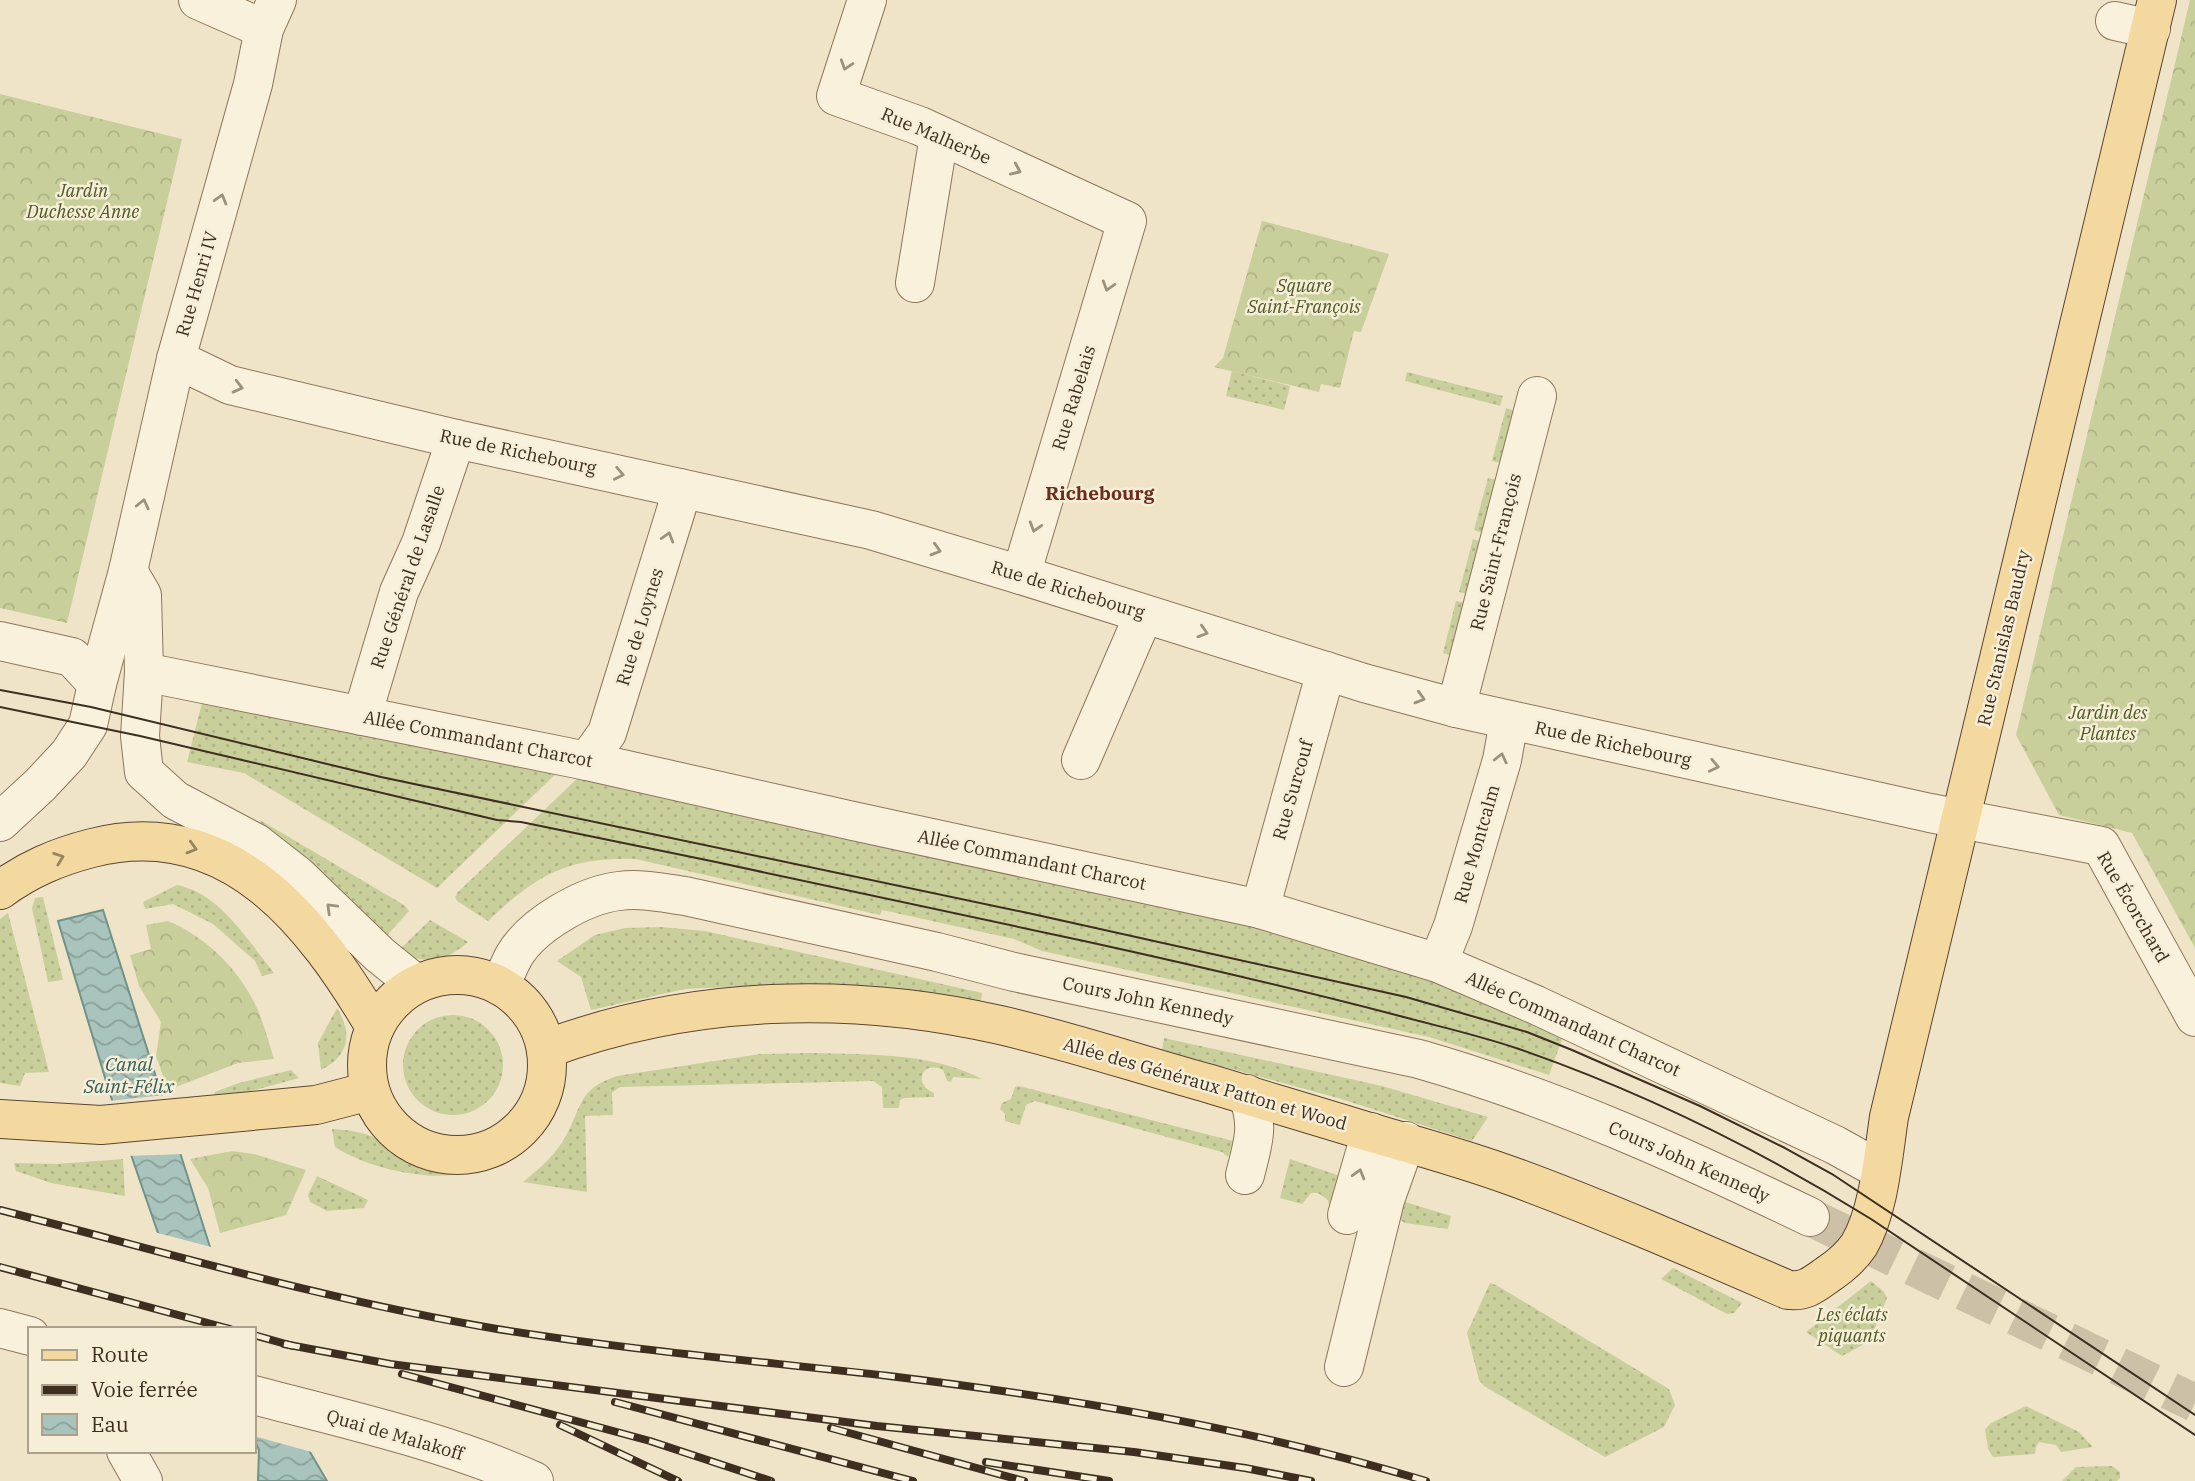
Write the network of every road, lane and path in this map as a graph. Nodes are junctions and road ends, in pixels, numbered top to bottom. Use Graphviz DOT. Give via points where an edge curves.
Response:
graph roads {
  1 [pos="198,0"];
  2 [pos="867,0"];
  3 [pos="271,14"];
  4 [pos="2141,17"];
  5 [pos="939,136"];
  6 [pos="1127,221"];
  7 [pos="915,283"];
  8 [pos="176,359"];
  9 [pos="1536,396"];
  10 [pos="456,439"];
  11 [pos="680,488"];
  12 [pos="128,571"];
  13 [pos="1021,575"];
  14 [pos="1144,614"];
  15 [pos="0,641"];
  16 [pos="1326,671"];
  17 [pos="144,672"];
  18 [pos="97,684"];
  19 [pos="1456,708"];
  20 [pos="362,716"];
  21 [pos="1508,721"];
  22 [pos="1081,760"];
  23 [pos="587,761"];
  24 [pos="1962,818"];
  25 [pos="0,822"];
  26 [pos="0,890"];
  27 [pos="1260,909"];
  28 [pos="1438,963"];
  29 [pos="416,985"];
  30 [pos="500,986"];
  31 [pos="2195,1017"];
  32 [pos="374,1027"];
  33 [pos="546,1049"];
  34 [pos="370,1091"];
  35 [pos="1247,1094"];
  36 [pos="0,1119"];
  37 [pos="1388,1137"];
  38 [pos="1880,1170"];
  39 [pos="1245,1175"];
  40 [pos="1347,1216"];
  41 [pos="1810,1217"];
  42 [pos="1837,1268"];
  43 [pos="0,1328"];
  44 [pos="28,1335"];
  45 [pos="1344,1367"];
  46 [pos="256,1396"];
  47 [pos="127,1453"];
  48 [pos="143,1481"];
  49 [pos="534,1481"];
  1 -- 3 [label="street"];
  2 -- 5 [label="street, Rue Malherbe, one-way" via="836,96"];
  8 -- 3 [label="street, Rue Henri IV, one-way"];
  4 -- 24 [label="main road, Rue Stanislas Baudry"];
  5 -- 6 [label="street, Rue Malherbe, one-way"];
  5 -- 7 [label="street"];
  6 -- 13 [label="street, Rue Rabelais, one-way"];
  8 -- 10 [label="street, Rue de Richebourg, one-way" via="230,385"];
  12 -- 8 [label="street, Rue Henri IV, one-way"];
  9 -- 19 [label="street, Rue Saint-François"];
  10 -- 11 [label="street, Rue de Richebourg, one-way"];
  10 -- 20 [label="street, Rue Général de Lasalle" via="400,592"];
  11 -- 13 [label="street, Rue de Richebourg, one-way" via="871,530"];
  23 -- 11 [label="street, Rue de Loynes, one-way" via="607,733"];
  12 -- 17 [label="street" via="142,595"];
  12 -- 18 [label="street, Rue Henri IV"];
  13 -- 14 [label="street, Rue de Richebourg"];
  14 -- 16 [label="street, Rue de Richebourg, one-way"];
  14 -- 22 [label="street"];
  15 -- 18 [label="street" via="72,657"];
  16 -- 19 [label="street, Rue de Richebourg, one-way"];
  16 -- 27 [label="street, Rue Surcouf"];
  17 -- 20 [label="street, Allée Commandant Charcot"];
  29 -- 17 [label="street, one-way" via="288,867 256,843 175,800 144,772 140,736"];
  18 -- 25 [label="street, Rue Henri IV" via="88,725 69,754"];
  19 -- 21 [label="street, Rue de Richebourg"];
  20 -- 23 [label="street, Allée Commandant Charcot"];
  21 -- 24 [label="street, Rue de Richebourg, one-way"];
  28 -- 21 [label="street, Rue Montcalm, one-way" via="1502,760"];
  23 -- 27 [label="street, Allée Commandant Charcot"];
  24 -- 31 [label="street, Rue Écorchard" via="2101,846"];
  24 -- 38 [label="main road, Rue Stanislas Baudry"];
  26 -- 32 [label="main road, one-way" via="67,854 124,842 191,846 246,872 276,896 313,934 351,985"];
  27 -- 28 [label="street, Allée Commandant Charcot"];
  28 -- 38 [label="street, Allée Commandant Charcot" via="1536,1005"];
  29 -- 30 [label="main road" via="459,975"];
  29 -- 32 [label="main road" via="390,1003"];
  30 -- 33 [label="main road" via="531,1014"];
  30 -- 41 [label="street, Cours John Kennedy" via="515,954 537,930 596,896 644,890 685,896 1432,1063 1668,1150"];
  32 -- 34 [label="main road" via="367,1059"];
  33 -- 34 [label="main road" via="548,1070 539,1106 513,1137 477,1154 439,1154 401,1137 377,1108"];
  33 -- 35 [label="main road, Allée des Généraux Patton et Wood" via="602,1031 703,1009 753,1004 881,1006 1000,1025"];
  34 -- 36 [label="main road" via="316,1105 186,1119 101,1125"];
  35 -- 37 [label="main road, Allée des Généraux Patton et Wood"];
  35 -- 39 [label="street" via="1256,1132"];
  40 -- 37 [label="street, one-way"];
  37 -- 42 [label="main road, Allée des Généraux Patton et Wood" via="1515,1177 1788,1290 1809,1288"];
  37 -- 45 [label="street" via="1385,1200"];
  38 -- 42 [label="main road, Rue Stanislas Baudry" via="1871,1219 1854,1251"];
  43 -- 44 [label="street"];
  46 -- 49 [label="street, Quai de Malakoff" via="466,1455"];
  47 -- 48 [label="street"];
}
